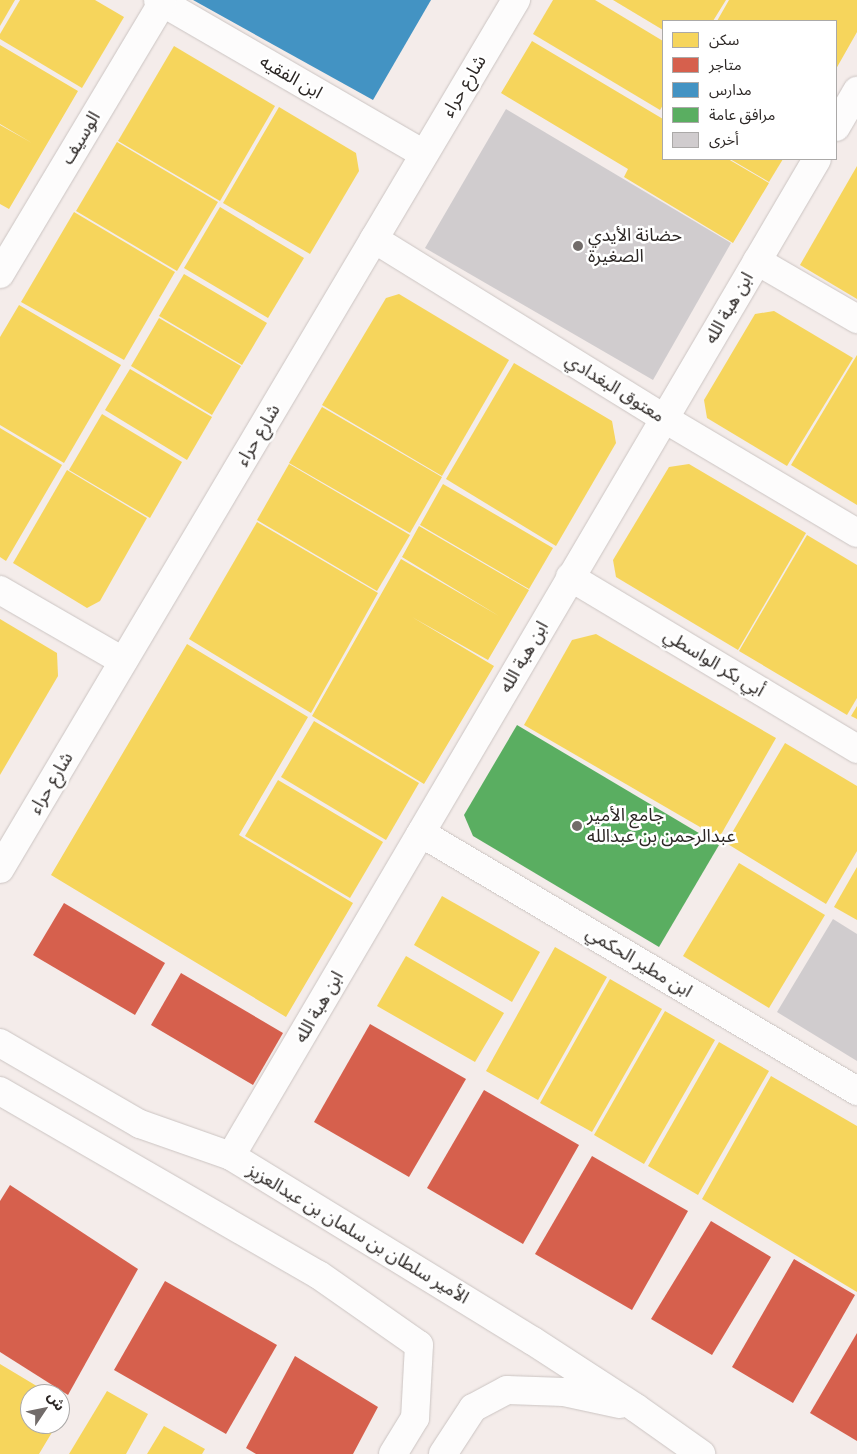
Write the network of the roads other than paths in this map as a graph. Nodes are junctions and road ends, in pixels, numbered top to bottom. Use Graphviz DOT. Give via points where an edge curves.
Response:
graph roads {
  1 [pos="516,0"];
  2 [pos="160,1"];
  3 [pos="857,91"];
  4 [pos="837,125"];
  5 [pos="424,154"];
  6 [pos="816,160"];
  7 [pos="374,239"];
  8 [pos="757,261"];
  9 [pos="0,274"];
  10 [pos="857,319"];
  11 [pos="665,419"];
  12 [pos="857,534"];
  13 [pos="570,577"];
  14 [pos="0,590"];
  15 [pos="123,661"];
  16 [pos="857,749"];
  17 [pos="421,833"];
  18 [pos="0,869"];
  19 [pos="0,1043"];
  20 [pos="74,1086"];
  21 [pos="0,1091"];
  22 [pos="857,1091"];
  23 [pos="57,1124"];
  24 [pos="140,1124"];
  25 [pos="231,1156"];
  26 [pos="129,1165"];
  27 [pos="636,1408"];
  28 [pos="393,1454"];
  29 [pos="443,1454"];
  30 [pos="701,1454"];
  1 -- 5 [label="street, شارع حراء"];
  2 -- 5 [label="street, ابن الفقيه"];
  2 -- 9 [label="street, الوسيف"];
  3 -- 4 [label="street"];
  5 -- 7 [label="street, شارع حراء"];
  6 -- 8 [label="street, ابن هبة الله"];
  7 -- 11 [label="street, معتوق البغدادي"];
  7 -- 15 [label="street, شارع حراء"];
  8 -- 10 [label="street"];
  8 -- 11 [label="street, ابن هبة الله"];
  11 -- 12 [label="street, معتوق البغدادي"];
  11 -- 13 [label="street, ابن هبة الله"];
  13 -- 16 [label="street, أبي بكر الواسطي"];
  13 -- 17 [label="street, ابن هبة الله"];
  14 -- 15 [label="street"];
  15 -- 18 [label="street, شارع حراء"];
  17 -- 22 [label="street, ابن مطير الحكمي"];
  17 -- 25 [label="street, ابن هبة الله"];
  19 -- 20 [label="street, الأمير سلطان بن سلمان بن عبدالعزيز"];
  20 -- 23 [label="street" via="83,1098 80,1107 69,1119"];
  20 -- 24 [label="street, الأمير سلطان بن سلمان بن عبدالعزيز"];
  21 -- 23 [label="street"];
  23 -- 26 [label="street"];
  24 -- 25 [label="street, الأمير سلطان بن سلمان بن عبدالعزيز"];
  24 -- 26 [label="street" via="124,1150"];
  25 -- 27 [label="street, الأمير سلطان بن سلمان بن عبدالعزيز"];
  26 -- 28 [label="street" via="319,1276 419,1345 415,1418"];
  27 -- 29 [label="street" via="564,1392 507,1390 472,1408"];
  27 -- 30 [label="street, الأمير سلطان بن سلمان بن عبدالعزيز"];
}
